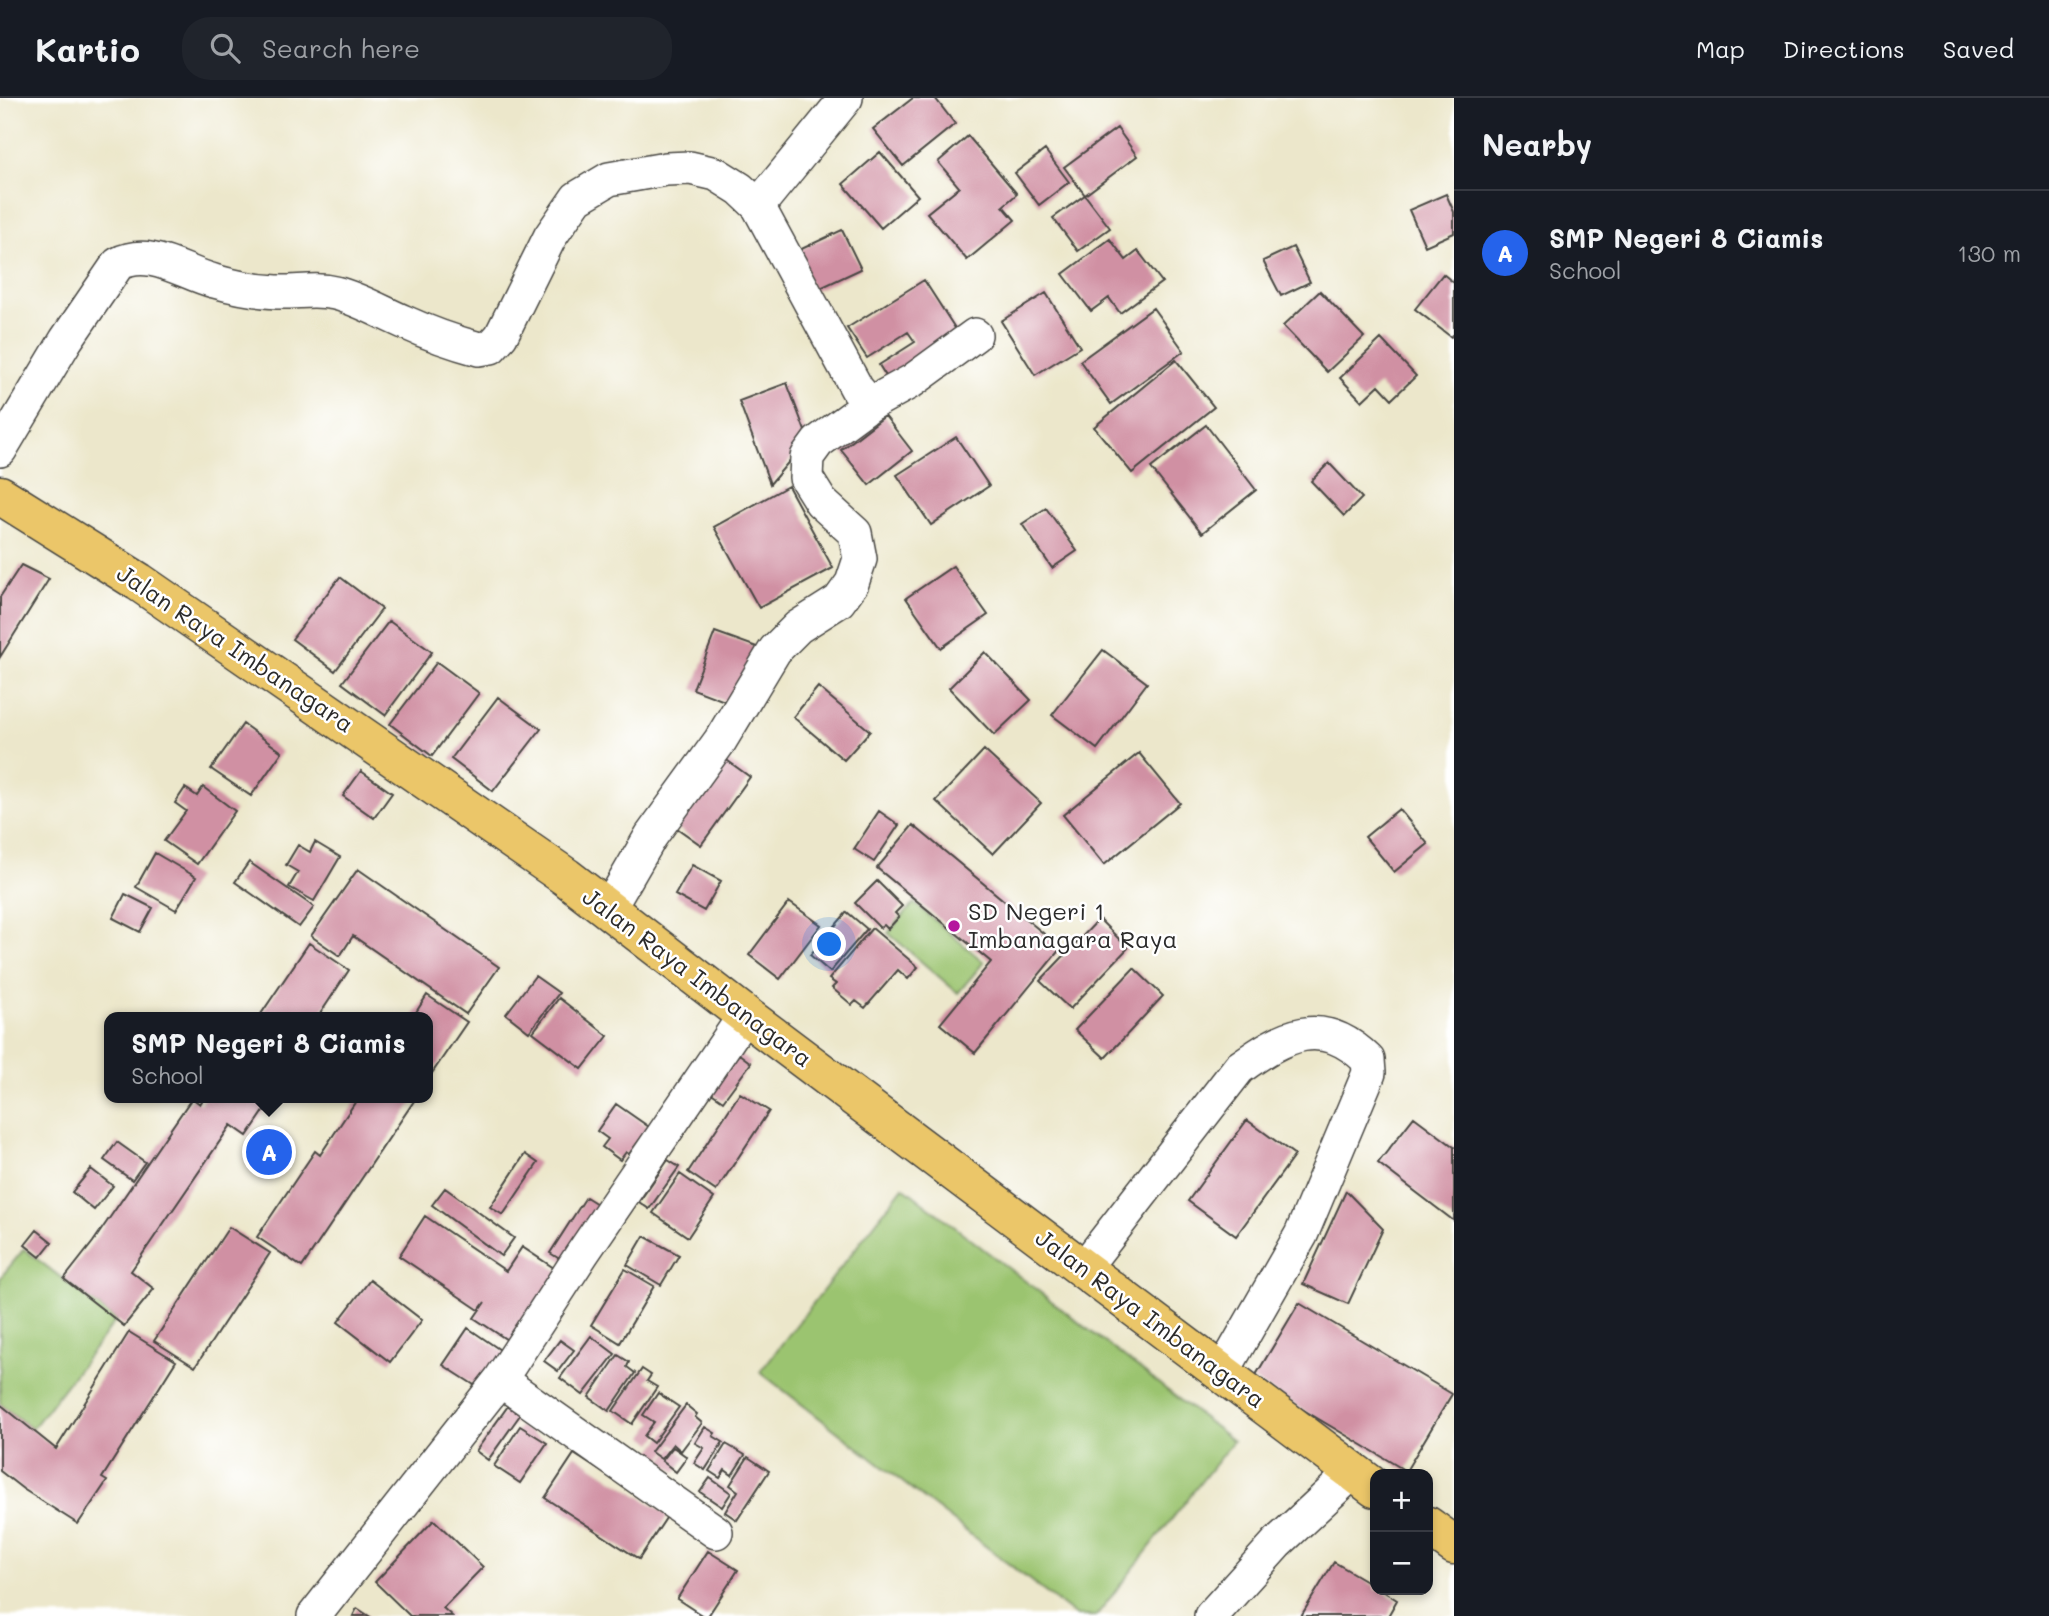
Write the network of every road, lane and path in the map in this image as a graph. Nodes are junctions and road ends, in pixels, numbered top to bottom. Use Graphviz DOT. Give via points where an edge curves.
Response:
graph roads {
  1 [pos="846,98"];
  2 [pos="758,206"];
  3 [pos="975,335"];
  4 [pos="870,404"];
  5 [pos="0,450"];
  6 [pos="0,495"];
  7 [pos="608,910"];
  8 [pos="745,1015"];
  9 [pos="1083,1269"];
  10 [pos="1222,1373"];
  11 [pos="500,1380"];
  12 [pos="1364,1480"];
  13 [pos="1433,1530"];
  14 [pos="716,1532"];
  15 [pos="1454,1545"];
  16 [pos="314,1616"];
  17 [pos="1211,1616"];
  1 -- 2 [label="street"];
  2 -- 4 [label="street"];
  2 -- 5 [label="street" via="716,174 690,168 609,179 577,198 550,237 501,336 491,347 479,349 335,293 246,290 145,257 129,258 118,264 66,340"];
  3 -- 4 [label="street" via="912,381"];
  4 -- 7 [label="street" via="818,442 807,457 806,478 821,502 855,533 860,559 852,583 839,601 798,627 775,650 720,741 651,836"];
  6 -- 7 [label="highway, Jalan Raya Imbanagara" via="139,582"];
  7 -- 8 [label="highway, Jalan Raya Imbanagara"];
  8 -- 9 [label="highway, Jalan Raya Imbanagara"];
  8 -- 11 [label="street"];
  9 -- 10 [label="highway, Jalan Raya Imbanagara"];
  9 -- 10 [label="street" via="1239,1068 1269,1047 1300,1034 1324,1032 1355,1048 1368,1060 1369,1073 1330,1170 1301,1235"];
  10 -- 12 [label="highway, Jalan Raya Imbanagara"];
  11 -- 14 [label="street"];
  11 -- 16 [label="street"];
  12 -- 17 [label="street" via="1277,1543"];
  13 -- 15 [label="highway"];
}
